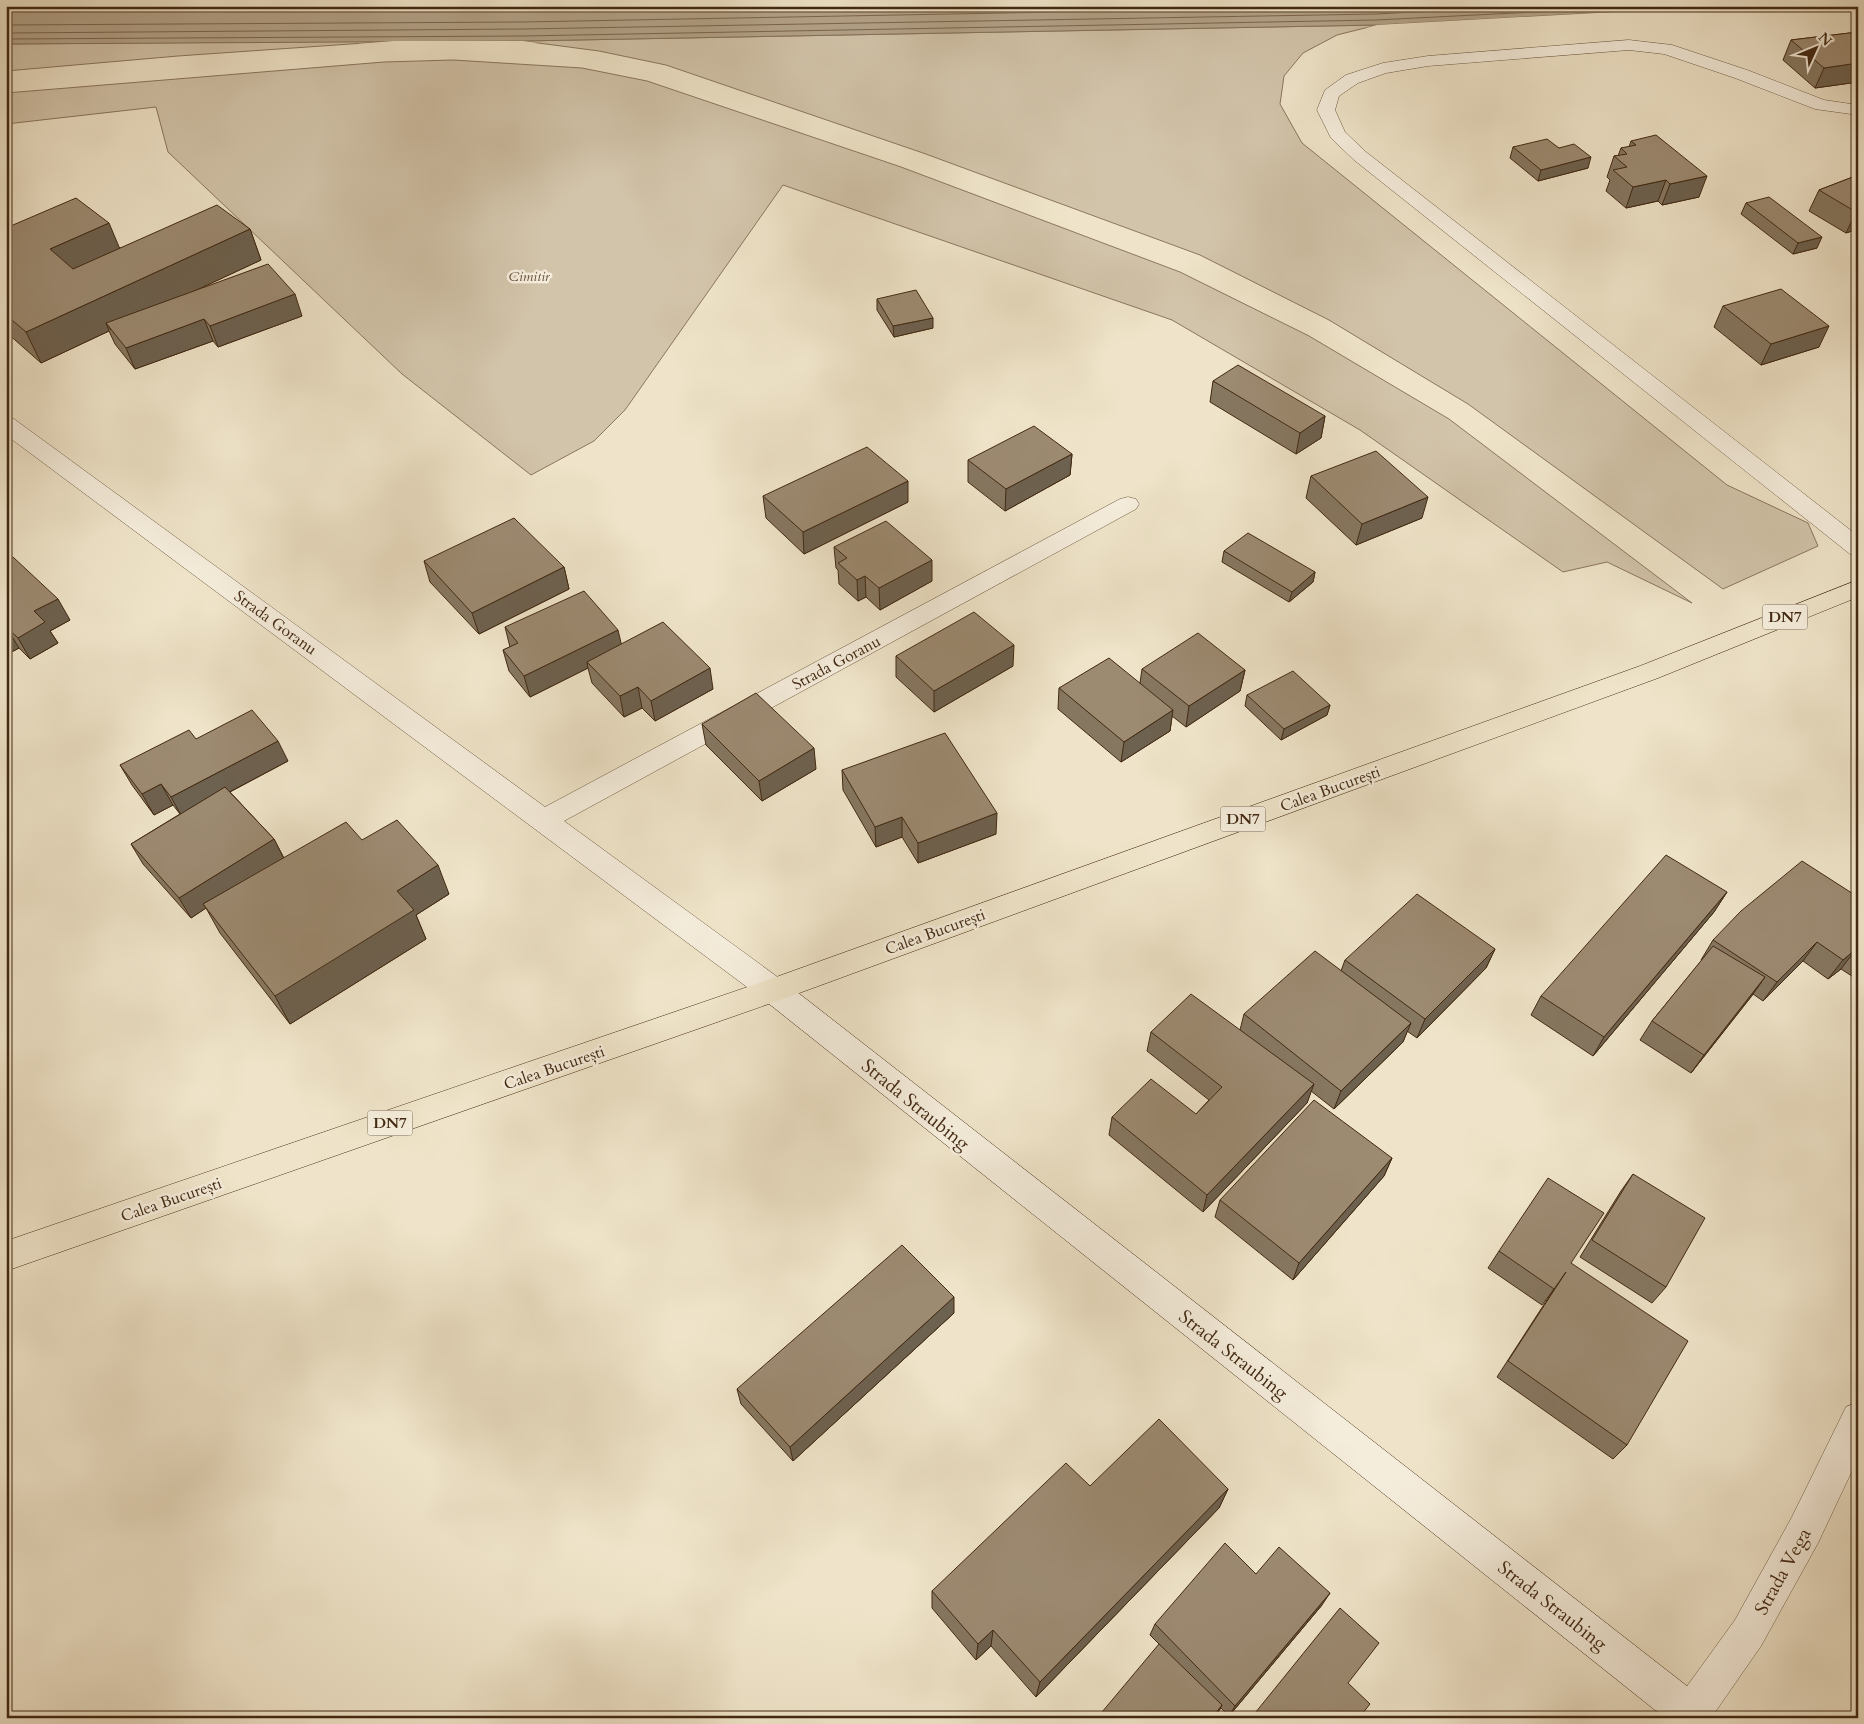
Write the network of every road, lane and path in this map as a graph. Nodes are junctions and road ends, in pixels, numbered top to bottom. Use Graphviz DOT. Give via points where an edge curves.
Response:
graph roads {
  1 [pos="1858,110"];
  2 [pos="6,424"];
  3 [pos="1128,504"];
  4 [pos="1858,548"];
  5 [pos="1858,588"];
  6 [pos="544,820"];
  7 [pos="773,990"];
  8 [pos="6,1256"];
  9 [pos="1858,1419"];
  10 [pos="1694,1716"];
  1 -- 4 [label="street" via="1820,105 1741,74 1666,50 1629,46 1437,60 1383,68 1352,79 1331,94 1326,110 1337,134 1360,156"];
  2 -- 6 [label="street, Strada Goranu"];
  3 -- 6 [label="street, Strada Goranu"];
  5 -- 7 [label="highway, Calea București / DN7" via="1649,672"];
  6 -- 7 [label="street, Strada Goranu"];
  7 -- 8 [label="highway, Calea București / DN7"];
  7 -- 10 [label="street, Strada Straubing"];
  9 -- 10 [label="street, Strada Vega" via="1805,1530 1748,1633"];
}
